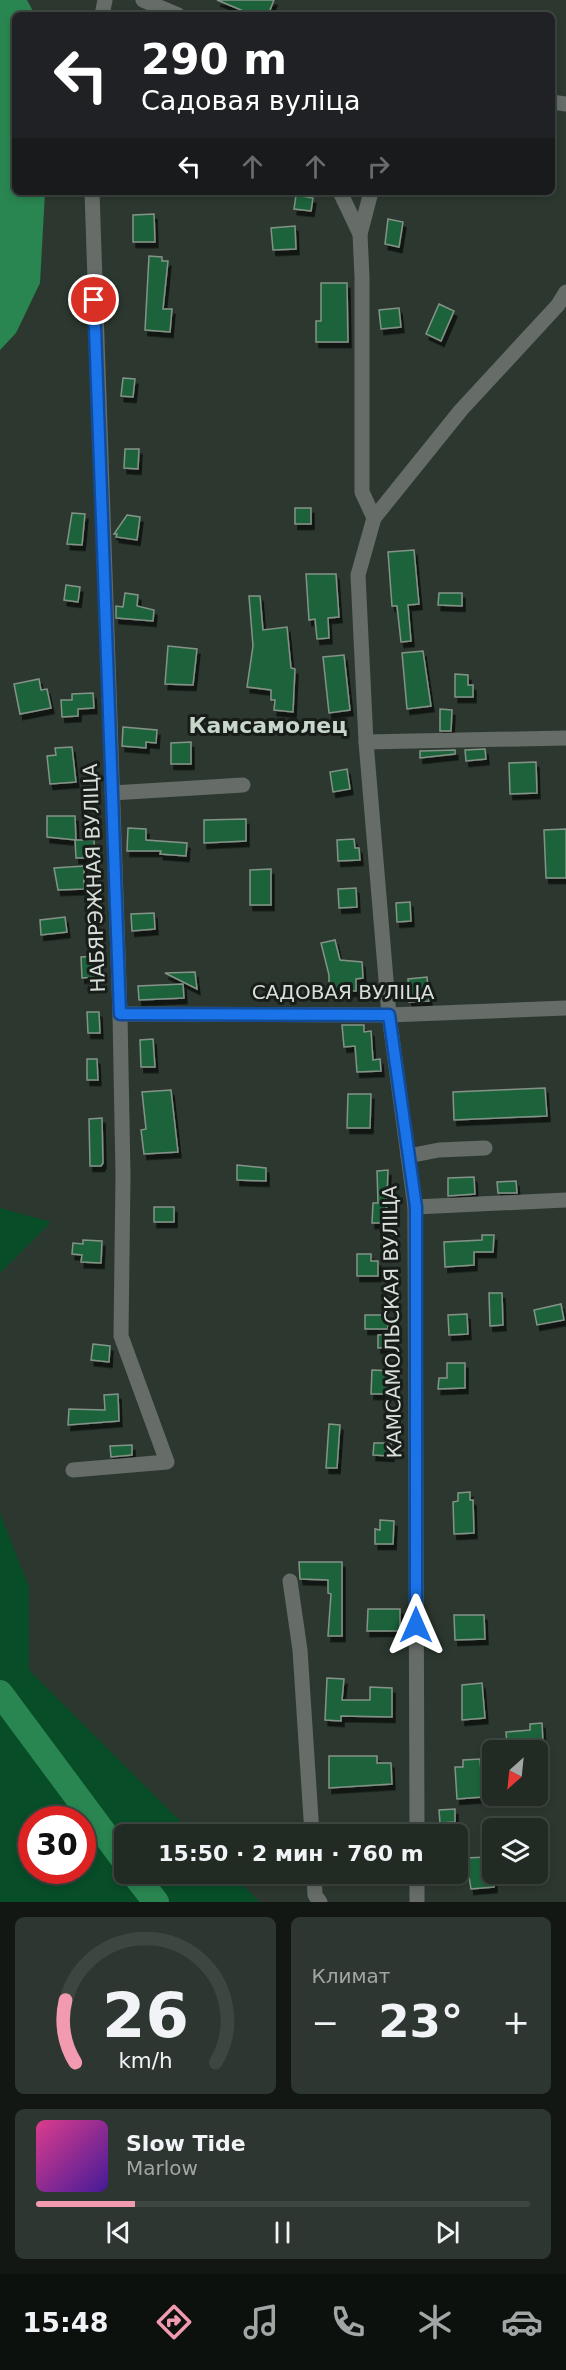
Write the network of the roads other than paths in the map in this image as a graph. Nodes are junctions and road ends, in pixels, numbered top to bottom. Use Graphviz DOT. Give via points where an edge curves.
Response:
graph roads {
  1 [pos="143,0"];
  2 [pos="171,12"];
  3 [pos="92,195"];
  4 [pos="341,195"];
  5 [pos="370,195"];
  6 [pos="360,234"];
  7 [pos="566,292"];
  8 [pos="374,518"];
  9 [pos="566,738"];
  10 [pos="366,742"];
  11 [pos="243,785"];
  12 [pos="111,794"];
  13 [pos="566,1008"];
  14 [pos="120,1014"];
  15 [pos="389,1015"];
  16 [pos="485,1148"];
  17 [pos="408,1156"];
  18 [pos="566,1200"];
  19 [pos="416,1207"];
  20 [pos="73,1470"];
  21 [pos="290,1581"];
  22 [pos="311,1824"];
  23 [pos="417,1824"];
  24 [pos="314,1884"];
  25 [pos="417,1884"];
  26 [pos="320,1902"];
  27 [pos="417,1902"];
  1 -- 2 [label="street"];
  3 -- 12 [label="street, НАБЯРЭЖНАЯ ВУЛІЦА"];
  4 -- 6 [label="street"];
  5 -- 6 [label="street"];
  6 -- 8 [label="street" via="362,492"];
  7 -- 8 [label="street" via="461,410"];
  8 -- 10 [label="street, КАМСАМОЛЬСКАЯ ВУЛІЦА" via="358,575"];
  9 -- 10 [label="street"];
  10 -- 15 [label="street, КАМСАМОЛЬСКАЯ ВУЛІЦА"];
  11 -- 12 [label="street"];
  12 -- 14 [label="street, НАБЯРЭЖНАЯ ВУЛІЦА"];
  13 -- 15 [label="street, САДОВАЯ ВУЛІЦА"];
  14 -- 15 [label="street, САДОВАЯ ВУЛІЦА"];
  14 -- 20 [label="street, НАБЯРЭЖНАЯ ВУЛІЦА" via="121,1336 167,1461"];
  15 -- 17 [label="street, КАМСАМОЛЬСКАЯ ВУЛІЦА"];
  16 -- 17 [label="street"];
  17 -- 19 [label="street, КАМСАМОЛЬСКАЯ ВУЛІЦА"];
  18 -- 19 [label="street"];
  19 -- 23 [label="street, КАМСАМОЛЬСКАЯ ВУЛІЦА"];
  21 -- 22 [label="street" via="300,1650"];
  24 -- 26 [label="street"];
  25 -- 27 [label="street"];
}
